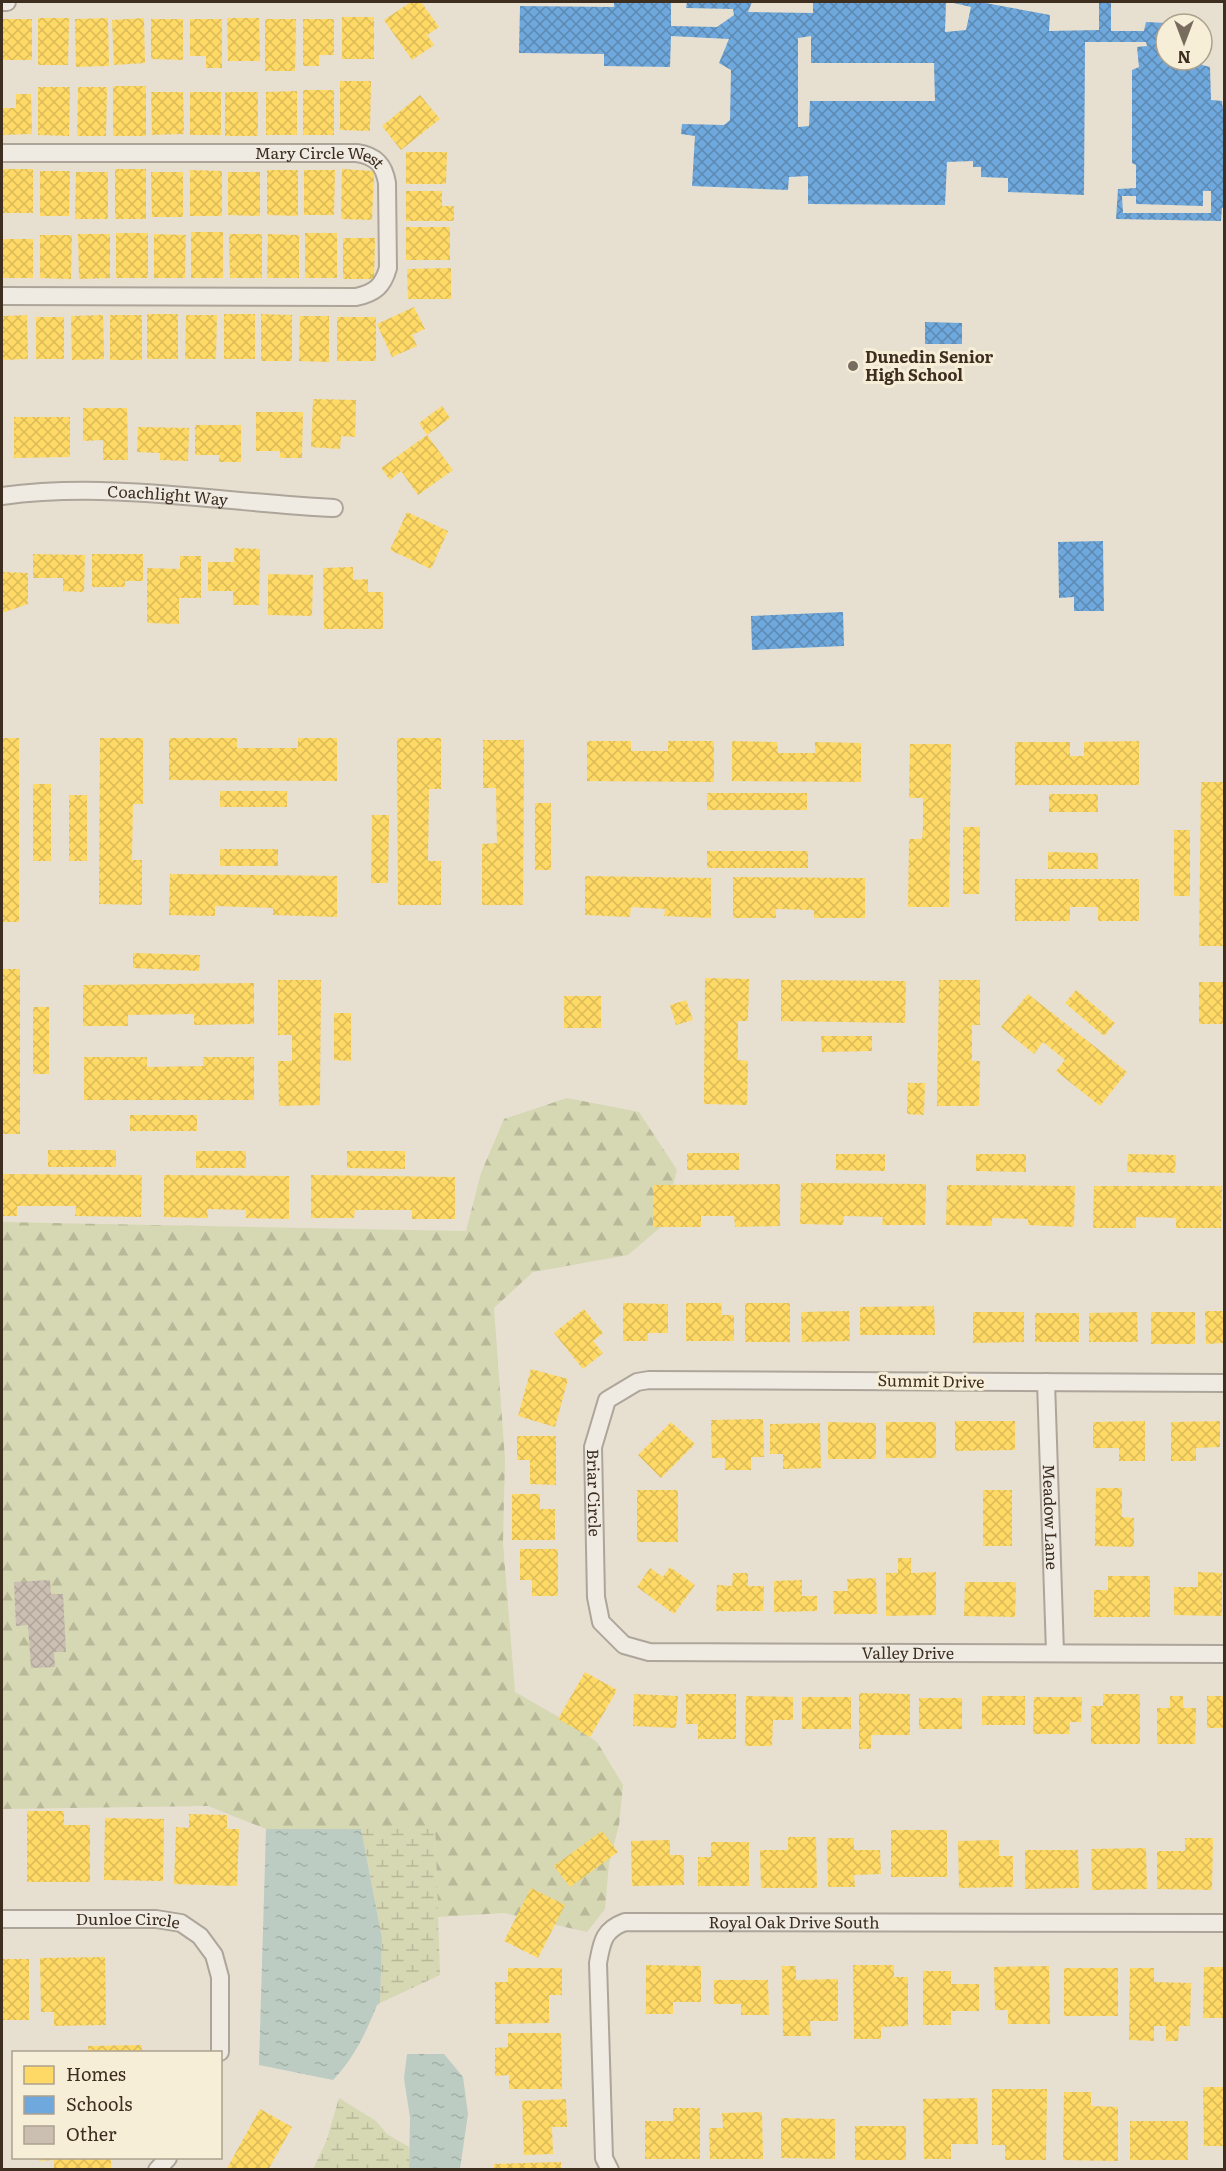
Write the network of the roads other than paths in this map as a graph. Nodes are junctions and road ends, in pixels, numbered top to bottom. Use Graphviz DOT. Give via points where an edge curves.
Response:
graph roads {
  1 [pos="2,2"];
  2 [pos="7,2"];
  3 [pos="2,153"];
  4 [pos="2,296"];
  5 [pos="2,496"];
  6 [pos="334,508"];
  7 [pos="637,1382"];
  8 [pos="1046,1382"];
  9 [pos="1224,1383"];
  10 [pos="601,1622"];
  11 [pos="1055,1652"];
  12 [pos="1224,1654"];
  13 [pos="2,1919"];
  14 [pos="1224,1923"];
  15 [pos="220,2051"];
  16 [pos="610,2169"];
  1 -- 2 [label="street"];
  3 -- 4 [label="street, Mary Circle West" via="370,155 385,171 388,236 385,279 369,295"];
  5 -- 6 [label="street, Coachlight Way" via="160,493"];
  7 -- 8 [label="street, Summit Drive"];
  7 -- 10 [label="street, Briar Circle" via="607,1400 593,1447"];
  8 -- 9 [label="street, Summit Drive"];
  8 -- 11 [label="street, Meadow Lane"];
  10 -- 11 [label="street, Valley Drive" via="624,1645 649,1652"];
  11 -- 12 [label="street, Valley Drive"];
  13 -- 15 [label="street, Dunloe Circle" via="156,1919 181,1923 200,1936 214,1955 220,1977"];
  14 -- 16 [label="street, Royal Oak Drive South" via="625,1922 614,1926 603,1939 598,1963 604,2158"];
}
